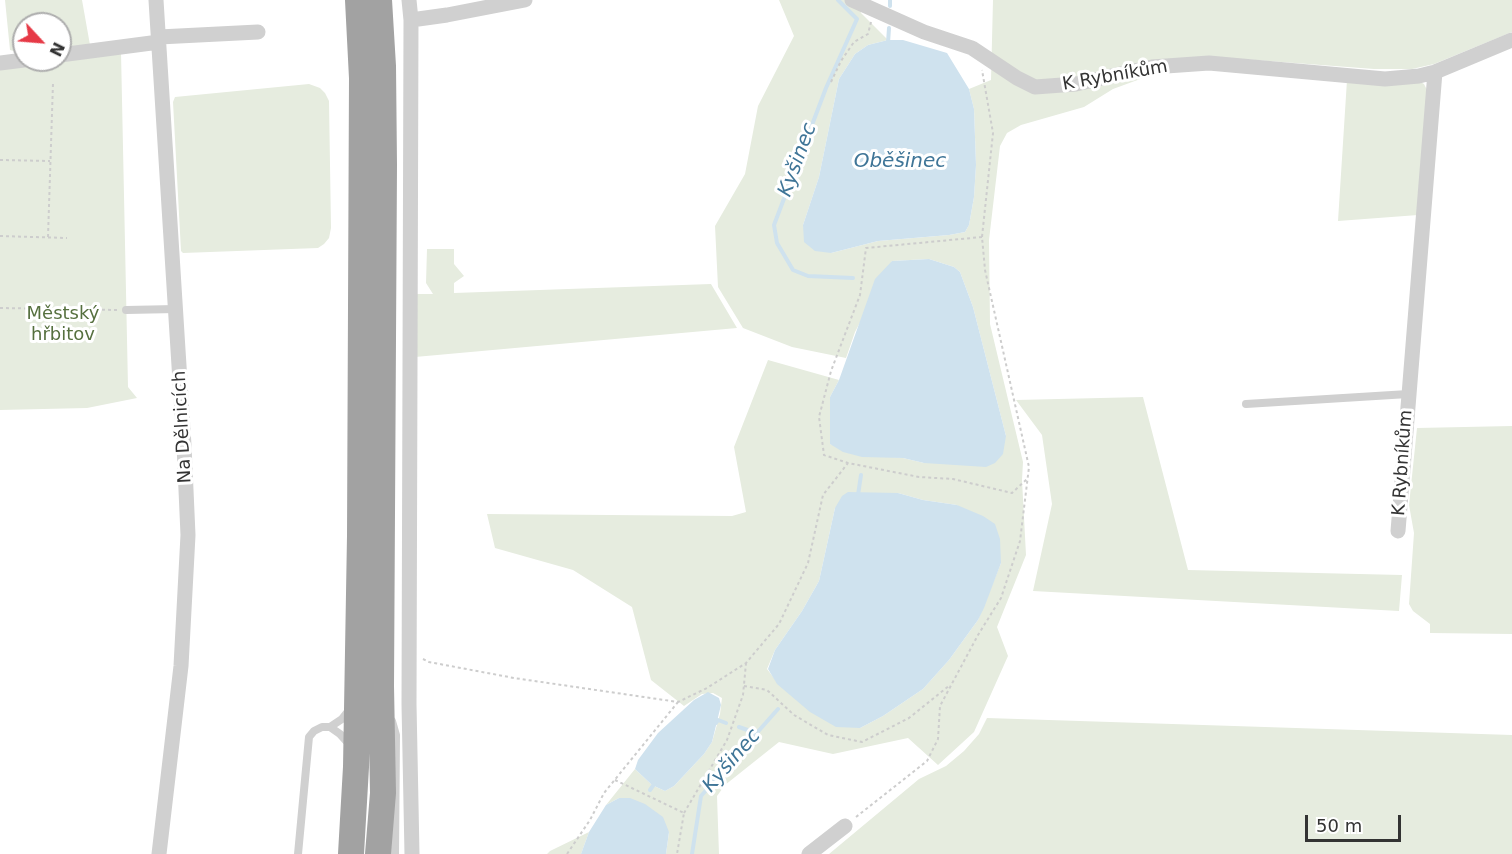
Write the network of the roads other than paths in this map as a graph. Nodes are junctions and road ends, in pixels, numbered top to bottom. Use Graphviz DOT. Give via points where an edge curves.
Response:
graph roads {
  1 [pos="156,0"];
  2 [pos="358,0"];
  3 [pos="380,0"];
  4 [pos="409,0"];
  5 [pos="525,0"];
  6 [pos="852,0"];
  7 [pos="411,20"];
  8 [pos="258,32"];
  9 [pos="159,39"];
  10 [pos="1512,40"];
  11 [pos="72,53"];
  12 [pos="1435,72"];
  13 [pos="176,309"];
  14 [pos="126,310"];
  15 [pos="1408,394"];
  16 [pos="1246,404"];
  17 [pos="1398,531"];
  18 [pos="369,686"];
  19 [pos="330,727"];
  20 [pos="356,767"];
  21 [pos="845,826"];
  22 [pos="159,854"];
  23 [pos="297,854"];
  24 [pos="351,854"];
  25 [pos="378,854"];
  26 [pos="395,854"];
  27 [pos="412,854"];
  28 [pos="809,854"];
  1 -- 9 [label="street, Na Dělnicích"];
  2 -- 18 [label="highway" via="362,89 360,536"];
  3 -- 18 [label="highway" via="384,165"];
  4 -- 7 [label="street"];
  5 -- 7 [label="street"];
  6 -- 12 [label="street, K Rybníkům" via="972,48 1035,87 1076,84 1152,67 1209,63 1385,79"];
  7 -- 27 [label="street"];
  8 -- 9 [label="street"];
  9 -- 11 [label="street"];
  9 -- 13 [label="street, Na Dělnicích"];
  10 -- 12 [label="street, K Rybníkům"];
  12 -- 15 [label="street, K Rybníkům"];
  13 -- 14 [label="lane"];
  13 -- 22 [label="street, Na Dělnicích" via="188,535 180,666"];
  15 -- 16 [label="lane"];
  15 -- 17 [label="street, K Rybníkům"];
  18 -- 19 [label="lane" via="346,716"];
  18 -- 20 [label="highway"];
  18 -- 25 [label="highway" via="382,804"];
  18 -- 26 [label="lane" via="396,735"];
  19 -- 20 [label="lane" via="348,743"];
  19 -- 23 [label="lane" via="322,727 309,737"];
  20 -- 24 [label="highway"];
  21 -- 28 [label="street"];
}
